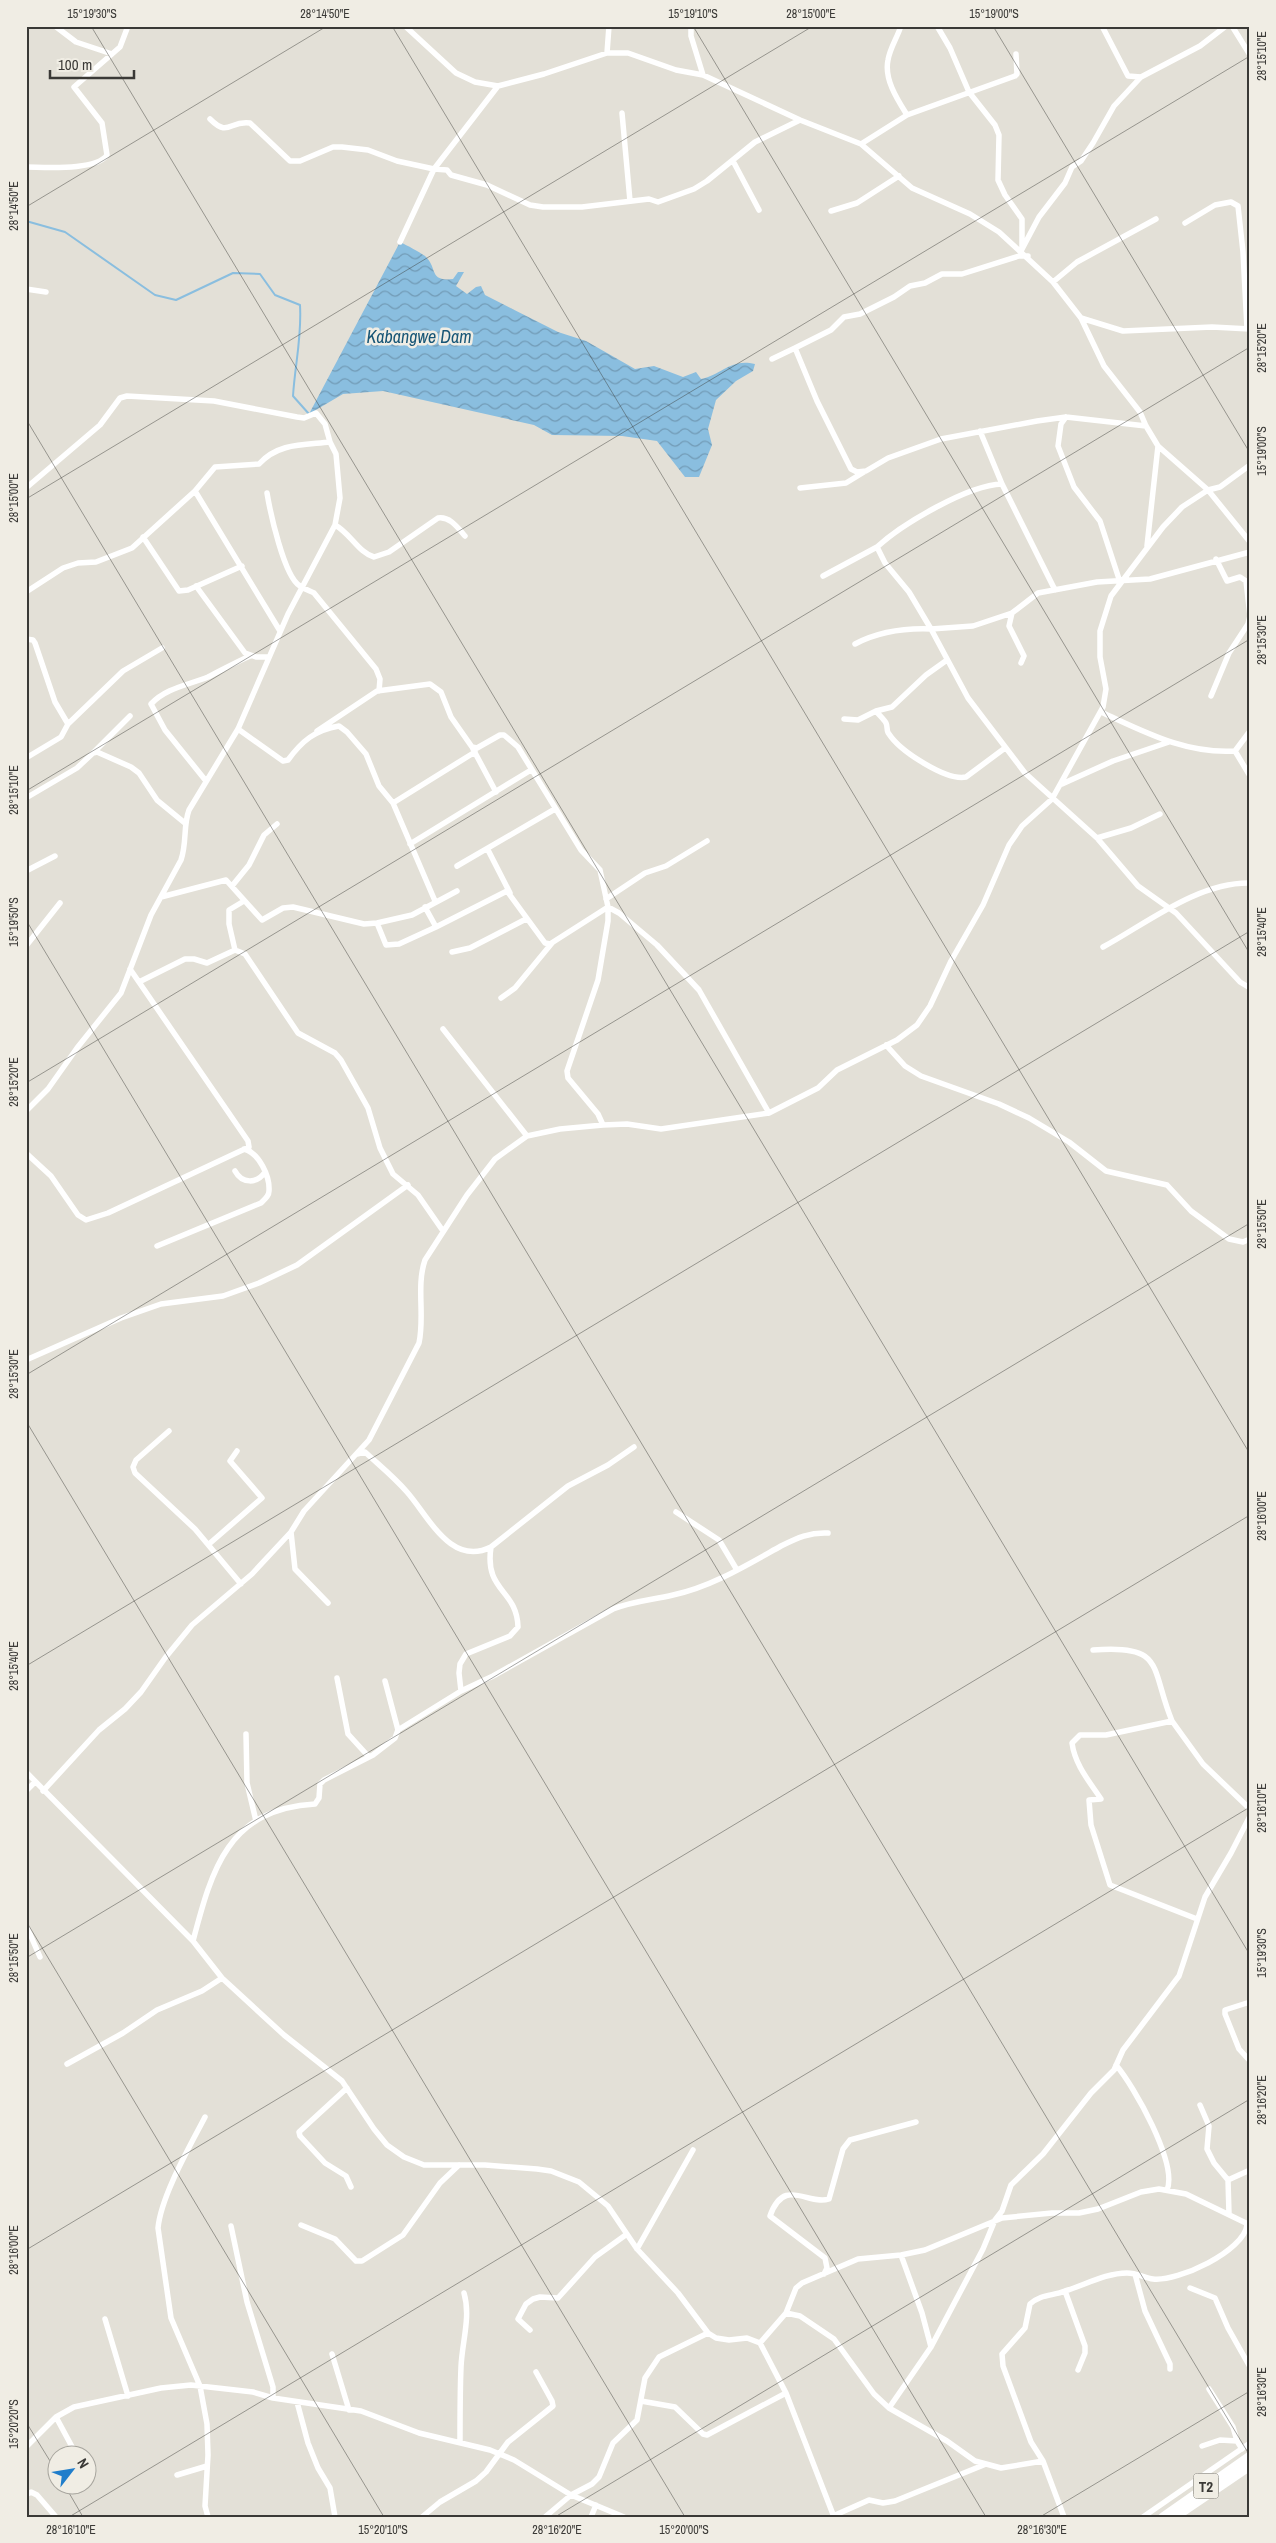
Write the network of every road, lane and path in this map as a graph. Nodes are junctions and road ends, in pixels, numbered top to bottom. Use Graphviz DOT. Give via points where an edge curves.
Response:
graph roads {
  1 [pos="55,26"];
  2 [pos="128,26"];
  3 [pos="405,26"];
  4 [pos="608,26"];
  5 [pos="691,26"];
  6 [pos="901,26"];
  7 [pos="938,26"];
  8 [pos="1102,26"];
  9 [pos="1226,26"];
  10 [pos="1232,26"];
  11 [pos="607,53"];
  12 [pos="112,54"];
  13 [pos="1016,54"];
  14 [pos="1250,55"];
  15 [pos="703,74"];
  16 [pos="1141,77"];
  17 [pos="498,86"];
  18 [pos="969,92"];
  19 [pos="622,113"];
  20 [pos="906,115"];
  21 [pos="210,119"];
  22 [pos="800,120"];
  23 [pos="861,144"];
  24 [pos="733,161"];
  25 [pos="26,167"];
  26 [pos="434,169"];
  27 [pos="899,176"];
  28 [pos="630,201"];
  29 [pos="759,210"];
  30 [pos="831,211"];
  31 [pos="1156,219"];
  32 [pos="1185,223"];
  33 [pos="400,242"];
  34 [pos="1021,251"];
  35 [pos="1028,256"];
  36 [pos="1054,282"];
  37 [pos="26,289"];
  38 [pos="46,292"];
  39 [pos="1081,318"];
  40 [pos="1249,328"];
  41 [pos="795,348"];
  42 [pos="772,359"];
  43 [pos="1066,417"];
  44 [pos="1146,426"];
  45 [pos="980,431"];
  46 [pos="330,442"];
  47 [pos="1158,446"];
  48 [pos="1250,466"];
  49 [pos="866,471"];
  50 [pos="1002,484"];
  51 [pos="26,488"];
  52 [pos="800,488"];
  53 [pos="1208,490"];
  54 [pos="195,491"];
  55 [pos="267,493"];
  56 [pos="335,525"];
  57 [pos="144,536"];
  58 [pos="465,536"];
  59 [pos="1250,542"];
  60 [pos="877,547"];
  61 [pos="1147,548"];
  62 [pos="1250,552"];
  63 [pos="1216,560"];
  64 [pos="242,566"];
  65 [pos="823,576"];
  66 [pos="1121,580"];
  67 [pos="196,586"];
  68 [pos="303,587"];
  69 [pos="1055,590"];
  70 [pos="26,592"];
  71 [pos="1012,613"];
  72 [pos="1250,616"];
  73 [pos="930,628"];
  74 [pos="280,631"];
  75 [pos="26,639"];
  76 [pos="855,644"];
  77 [pos="162,648"];
  78 [pos="250,656"];
  79 [pos="269,657"];
  80 [pos="947,660"];
  81 [pos="1021,663"];
  82 [pos="379,691"];
  83 [pos="1211,696"];
  84 [pos="876,711"];
  85 [pos="1101,712"];
  86 [pos="130,716"];
  87 [pos="844,720"];
  88 [pos="68,724"];
  89 [pos="238,729"];
  90 [pos="1250,731"];
  91 [pos="317,732"];
  92 [pos="1169,742"];
  93 [pos="1006,748"];
  94 [pos="474,750"];
  95 [pos="1235,751"];
  96 [pos="93,752"];
  97 [pos="26,758"];
  98 [pos="532,770"];
  99 [pos="1250,776"];
  100 [pos="206,781"];
  101 [pos="1062,784"];
  102 [pos="496,792"];
  103 [pos="26,798"];
  104 [pos="1052,799"];
  105 [pos="393,803"];
  106 [pos="555,809"];
  107 [pos="1160,814"];
  108 [pos="185,823"];
  109 [pos="277,824"];
  110 [pos="1097,838"];
  111 [pos="707,841"];
  112 [pos="410,844"];
  113 [pos="488,850"];
  114 [pos="55,856"];
  115 [pos="457,866"];
  116 [pos="26,871"];
  117 [pos="1250,882"];
  118 [pos="232,886"];
  119 [pos="457,891"];
  120 [pos="511,893"];
  121 [pos="161,897"];
  122 [pos="606,899"];
  123 [pos="244,901"];
  124 [pos="435,901"];
  125 [pos="60,903"];
  126 [pos="425,907"];
  127 [pos="608,907"];
  128 [pos="1171,909"];
  129 [pos="526,919"];
  130 [pos="377,923"];
  131 [pos="436,927"];
  132 [pos="552,943"];
  133 [pos="26,946"];
  134 [pos="1103,947"];
  135 [pos="235,950"];
  136 [pos="452,952"];
  137 [pos="130,969"];
  138 [pos="139,982"];
  139 [pos="1250,988"];
  140 [pos="501,998"];
  141 [pos="443,1029"];
  142 [pos="886,1045"];
  143 [pos="26,1110"];
  144 [pos="770,1113"];
  145 [pos="603,1125"];
  146 [pos="527,1136"];
  147 [pos="244,1149"];
  148 [pos="26,1153"];
  149 [pos="235,1171"];
  150 [pos="265,1172"];
  151 [pos="408,1185"];
  152 [pos="443,1231"];
  153 [pos="1250,1240"];
  154 [pos="157,1246"];
  155 [pos="26,1360"];
  156 [pos="169,1431"];
  157 [pos="634,1447"];
  158 [pos="238,1451"];
  159 [pos="358,1454"];
  160 [pos="676,1512"];
  161 [pos="291,1532"];
  162 [pos="828,1533"];
  163 [pos="209,1544"];
  164 [pos="491,1548"];
  165 [pos="737,1570"];
  166 [pos="241,1584"];
  167 [pos="328,1603"];
  168 [pos="1093,1650"];
  169 [pos="337,1678"];
  170 [pos="385,1681"];
  171 [pos="461,1691"];
  172 [pos="1172,1721"];
  173 [pos="398,1730"];
  174 [pos="246,1734"];
  175 [pos="369,1757"];
  176 [pos="26,1772"];
  177 [pos="35,1782"];
  178 [pos="26,1791"];
  179 [pos="44,1791"];
  180 [pos="1250,1809"];
  181 [pos="1250,1816"];
  182 [pos="256,1821"];
  183 [pos="1197,1919"];
  184 [pos="26,1925"];
  185 [pos="193,1941"];
  186 [pos="40,1957"];
  187 [pos="222,1978"];
  188 [pos="1250,2002"];
  189 [pos="1250,2061"];
  190 [pos="66,2064"];
  191 [pos="1116,2065"];
  192 [pos="347,2088"];
  193 [pos="1200,2105"];
  194 [pos="205,2117"];
  195 [pos="916,2122"];
  196 [pos="693,2150"];
  197 [pos="458,2165"];
  198 [pos="1250,2170"];
  199 [pos="1228,2180"];
  200 [pos="350,2187"];
  201 [pos="1167,2190"];
  202 [pos="1228,2214"];
  203 [pos="995,2220"];
  204 [pos="301,2225"];
  205 [pos="1248,2225"];
  206 [pos="231,2226"];
  207 [pos="628,2234"];
  208 [pos="637,2248"];
  209 [pos="901,2255"];
  210 [pos="1134,2274"];
  211 [pos="823,2275"];
  212 [pos="1190,2288"];
  213 [pos="1065,2292"];
  214 [pos="464,2293"];
  215 [pos="786,2314"];
  216 [pos="105,2319"];
  217 [pos="530,2330"];
  218 [pos="708,2333"];
  219 [pos="760,2343"];
  220 [pos="931,2347"];
  221 [pos="332,2354"];
  222 [pos="1250,2367"];
  223 [pos="1078,2370"];
  224 [pos="1170,2370"];
  225 [pos="536,2372"];
  226 [pos="200,2386"];
  227 [pos="1209,2389"];
  228 [pos="786,2393"];
  229 [pos="128,2396"];
  230 [pos="273,2398"];
  231 [pos="641,2401"];
  232 [pos="297,2402"];
  233 [pos="889,2408"];
  234 [pos="349,2410"];
  235 [pos="56,2416"];
  236 [pos="1237,2441"];
  237 [pos="460,2442"];
  238 [pos="1250,2443"];
  239 [pos="72,2446"];
  240 [pos="1202,2446"];
  241 [pos="26,2448"];
  242 [pos="1242,2449"];
  243 [pos="499,2453"];
  244 [pos="1250,2456"];
  245 [pos="1043,2461"];
  246 [pos="986,2464"];
  247 [pos="207,2466"];
  248 [pos="1250,2466"];
  249 [pos="177,2475"];
  250 [pos="26,2495"];
  251 [pos="572,2495"];
  252 [pos="596,2505"];
  253 [pos="834,2516"];
  254 [pos="56,2517"];
  255 [pos="208,2517"];
  256 [pos="335,2517"];
  257 [pos="422,2517"];
  258 [pos="545,2517"];
  259 [pos="591,2517"];
  260 [pos="624,2517"];
  261 [pos="1064,2517"];
  262 [pos="1143,2517"];
  263 [pos="1163,2517"];
  264 [pos="1175,2517"];
  1 -- 12 [label="street" via="76,42"];
  2 -- 12 [label="street" via="120,46"];
  3 -- 17 [label="street" via="456,73 475,82"];
  4 -- 11 [label="street"];
  5 -- 15 [label="street"];
  6 -- 20 [label="street" via="887,67 891,85"];
  7 -- 18 [label="street"];
  8 -- 16 [label="street" via="1128,76"];
  9 -- 16 [label="street" via="1200,46"];
  10 -- 14 [label="street"];
  11 -- 15 [label="street" via="628,53 676,70"];
  11 -- 17 [label="street"];
  12 -- 25 [label="street" via="74,86 102,123 107,155 104,159 79,166"];
  13 -- 18 [label="street" via="1015,76"];
  15 -- 22 [label="street"];
  16 -- 34 [label="street" via="1114,106 1081,161 1072,167 1065,183 1039,217"];
  17 -- 26 [label="street"];
  18 -- 20 [label="street"];
  18 -- 34 [label="street" via="999,135 998,180 1022,219"];
  19 -- 28 [label="street"];
  20 -- 23 [label="street"];
  21 -- 26 [label="street" via="224,129 250,124 290,161 300,161 333,147 342,147 368,150 397,161"];
  22 -- 23 [label="street"];
  22 -- 24 [label="street" via="755,142"];
  23 -- 27 [label="street"];
  24 -- 28 [label="street" via="694,189 658,202 649,199"];
  24 -- 29 [label="street"];
  26 -- 28 [label="street" via="447,170 487,185 530,205 582,207"];
  26 -- 33 [label="street"];
  27 -- 30 [label="street" via="857,203"];
  27 -- 34 [label="street" via="926,196 970,214"];
  31 -- 36 [label="street" via="1078,262"];
  32 -- 40 [label="street" via="1220,204 1231,202 1238,206"];
  34 -- 35 [label="street"];
  35 -- 36 [label="street"];
  35 -- 41 [label="street" via="962,274 942,274 926,283 910,286 860,314 844,317 831,330"];
  36 -- 39 [label="street"];
  37 -- 38 [label="street"];
  39 -- 40 [label="street" via="1123,331"];
  39 -- 44 [label="street" via="1104,366 1140,412"];
  41 -- 42 [label="street"];
  41 -- 49 [label="street" via="851,469"];
  43 -- 44 [label="street"];
  43 -- 45 [label="street"];
  43 -- 66 [label="street" via="1061,424 1058,446 1074,487 1100,521"];
  44 -- 47 [label="street"];
  45 -- 49 [label="street" via="942,439 888,458"];
  45 -- 50 [label="street"];
  46 -- 51 [label="street" via="325,424 314,412 304,418 214,401 123,396 100,425"];
  46 -- 54 [label="street" via="288,446 259,464 220,465"];
  46 -- 56 [label="street" via="336,454 340,498"];
  47 -- 53 [label="street"];
  47 -- 61 [label="street"];
  48 -- 53 [label="street"];
  49 -- 52 [label="street" via="846,483"];
  50 -- 60 [label="street" via="989,484 932,510 892,533"];
  50 -- 69 [label="street"];
  53 -- 59 [label="street"];
  53 -- 61 [label="street" via="1177,512"];
  54 -- 57 [label="street"];
  54 -- 64 [label="street"];
  55 -- 68 [label="street" via="285,559 293,578"];
  56 -- 58 [label="street" via="374,557 389,552 438,518 454,523"];
  56 -- 68 [label="street"];
  57 -- 67 [label="street" via="179,591"];
  57 -- 70 [label="street" via="132,548 96,562 62,568"];
  60 -- 65 [label="street"];
  60 -- 73 [label="street"];
  61 -- 66 [label="street"];
  62 -- 63 [label="street"];
  63 -- 66 [label="street" via="1150,579"];
  63 -- 72 [label="street" via="1227,581 1246,580"];
  64 -- 67 [label="street"];
  64 -- 74 [label="street"];
  66 -- 69 [label="street"];
  66 -- 85 [label="street" via="1111,596 1100,631 1106,698"];
  67 -- 78 [label="street"];
  68 -- 74 [label="street"];
  68 -- 82 [label="street" via="314,593 376,669 380,679"];
  69 -- 71 [label="street" via="1029,598"];
  71 -- 73 [label="street" via="973,626"];
  71 -- 81 [label="street" via="1009,626 1024,656"];
  72 -- 83 [label="street" via="1229,653"];
  73 -- 76 [label="street" via="872,636"];
  73 -- 80 [label="street"];
  74 -- 79 [label="street"];
  75 -- 88 [label="street" via="35,643 55,702"];
  77 -- 88 [label="street" via="122,671"];
  78 -- 79 [label="street"];
  78 -- 100 [label="street" via="210,676 174,688 151,704 165,730"];
  79 -- 89 [label="street"];
  80 -- 84 [label="street" via="892,707"];
  80 -- 93 [label="street" via="968,698"];
  82 -- 91 [label="street"];
  82 -- 94 [label="street" via="433,685 441,692 452,717"];
  84 -- 87 [label="street" via="858,720"];
  84 -- 93 [label="street" via="886,723 890,736 922,763 954,778 966,777"];
  85 -- 92 [label="street"];
  85 -- 101 [label="street"];
  86 -- 96 [label="street"];
  88 -- 97 [label="street" via="61,737"];
  89 -- 91 [label="street" via="283,761"];
  89 -- 100 [label="street"];
  90 -- 95 [label="street"];
  91 -- 105 [label="street" via="339,726 347,732 366,754 379,786"];
  92 -- 95 [label="street" via="1210,752"];
  92 -- 101 [label="street" via="1113,761"];
  93 -- 104 [label="street" via="1025,774"];
  94 -- 98 [label="street" via="496,736 504,735 518,748"];
  94 -- 102 [label="street"];
  94 -- 105 [label="street"];
  95 -- 99 [label="street"];
  96 -- 103 [label="street" via="77,768"];
  96 -- 108 [label="street" via="131,767 144,778 157,800"];
  98 -- 102 [label="street"];
  98 -- 106 [label="street"];
  100 -- 108 [label="street"];
  101 -- 104 [label="street"];
  102 -- 112 [label="street"];
  104 -- 110 [label="street"];
  104 -- 142 [label="street" via="1017,832 983,905 922,1019 906,1034"];
  105 -- 112 [label="street"];
  106 -- 113 [label="street"];
  106 -- 122 [label="street" via="581,850 600,870"];
  107 -- 110 [label="street" via="1131,828"];
  108 -- 121 [label="street" via="184,851"];
  109 -- 118 [label="street" via="264,835"];
  110 -- 128 [label="street" via="1138,886"];
  111 -- 122 [label="street" via="666,866 645,873"];
  112 -- 124 [label="street"];
  113 -- 115 [label="street"];
  113 -- 120 [label="street"];
  114 -- 116 [label="street"];
  117 -- 128 [label="street" via="1224,886"];
  118 -- 121 [label="street" via="226,880"];
  118 -- 123 [label="street"];
  119 -- 124 [label="street"];
  120 -- 129 [label="street"];
  120 -- 131 [label="street" via="503,892"];
  121 -- 137 [label="street"];
  122 -- 127 [label="street"];
  123 -- 130 [label="street" via="262,920 283,908 293,907 364,924"];
  123 -- 135 [label="street" via="229,910"];
  124 -- 126 [label="street"];
  125 -- 133 [label="street"];
  126 -- 130 [label="street" via="412,915"];
  126 -- 131 [label="street"];
  127 -- 132 [label="street"];
  127 -- 144 [label="street" via="657,945 699,990"];
  127 -- 145 [label="street" via="598,980 566,1071"];
  128 -- 134 [label="street" via="1142,922"];
  128 -- 139 [label="street" via="1240,982"];
  129 -- 132 [label="street" via="545,943"];
  129 -- 136 [label="street" via="470,948"];
  130 -- 131 [label="street" via="386,945 399,944"];
  132 -- 140 [label="street" via="515,988"];
  135 -- 138 [label="street" via="207,963 186,959"];
  135 -- 151 [label="street" via="245,954 298,1033 341,1060 368,1108 393,1174"];
  137 -- 138 [label="street"];
  137 -- 143 [label="street" via="111,1008 48,1089"];
  138 -- 147 [label="street" via="248,1141 249,1146"];
  141 -- 146 [label="street"];
  142 -- 144 [label="street" via="837,1070 818,1088"];
  142 -- 153 [label="street" via="921,1076 1029,1118 1069,1142 1106,1171 1167,1185 1191,1211 1229,1239"];
  144 -- 145 [label="street" via="661,1129 627,1124"];
  145 -- 146 [label="street"];
  146 -- 152 [label="street" via="495,1159"];
  147 -- 148 [label="street" via="86,1220 78,1215 52,1176"];
  147 -- 150 [label="street" via="257,1157"];
  149 -- 150 [label="street" via="242,1179 252,1181"];
  150 -- 154 [label="street" via="270,1189 268,1197 261,1203"];
  151 -- 152 [label="street"];
  151 -- 155 [label="street" via="297,1265 274,1277 223,1296 161,1304"];
  152 -- 159 [label="street" via="421,1271 422,1330 419,1343 375,1429"];
  156 -- 163 [label="street" via="136,1460 133,1466 135,1473"];
  157 -- 164 [label="street" via="568,1486"];
  158 -- 163 [label="street" via="230,1461 262,1498"];
  159 -- 161 [label="street" via="304,1511"];
  159 -- 164 [label="street" via="365,1452 400,1484 442,1538 458,1549 480,1553"];
  160 -- 165 [label="street" via="719,1540"];
  161 -- 166 [label="street"];
  161 -- 167 [label="street" via="295,1569"];
  162 -- 165 [label="street" via="806,1534"];
  163 -- 166 [label="street"];
  164 -- 171 [label="street" via="488,1564 491,1574 512,1604 518,1616 518,1628 510,1636 466,1654 460,1664"];
  165 -- 171 [label="street" via="673,1595 633,1601 613,1609"];
  166 -- 179 [label="street" via="192,1625 135,1698 99,1730"];
  168 -- 172 [label="street" via="1125,1648 1152,1662"];
  169 -- 175 [label="street" via="348,1734"];
  170 -- 173 [label="street"];
  171 -- 173 [label="street"];
  172 -- 180 [label="street" via="1203,1764"];
  172 -- 183 [label="street" via="1106,1735 1080,1735 1072,1743 1073,1753 1084,1776 1101,1799 1089,1800 1091,1825 1110,1885"];
  173 -- 175 [label="street" via="390,1743"];
  174 -- 182 [label="street" via="247,1783"];
  175 -- 182 [label="street" via="324,1780 315,1804 300,1804"];
  176 -- 177 [label="street"];
  177 -- 178 [label="street"];
  177 -- 179 [label="street"];
  179 -- 185 [label="street"];
  181 -- 183 [label="street" via="1205,1897"];
  182 -- 185 [label="street" via="240,1832 217,1863"];
  183 -- 191 [label="street" via="1179,1976 1123,2050"];
  184 -- 186 [label="street"];
  185 -- 187 [label="street"];
  187 -- 190 [label="street" via="202,1991 157,2010"];
  187 -- 192 [label="street"];
  188 -- 189 [label="street" via="1225,2010 1239,2049"];
  191 -- 201 [label="street" via="1147,2114 1170,2176"];
  191 -- 203 [label="street" via="1043,2154 1011,2185 1002,2211"];
  192 -- 197 [label="street" via="374,2130 404,2158 424,2165"];
  192 -- 200 [label="street" via="299,2132 325,2162 346,2176"];
  193 -- 199 [label="street" via="1209,2126 1207,2149"];
  194 -- 226 [label="street" via="183,2159 158,2228 171,2318"];
  195 -- 211 [label="street" via="850,2140 843,2149 829,2200 792,2195 781,2199 771,2211 770,2216 825,2258 827,2268"];
  196 -- 208 [label="street"];
  197 -- 204 [label="street" via="440,2183 403,2234 362,2261 356,2261 329,2235"];
  197 -- 207 [label="street" via="537,2169 562,2175 594,2192"];
  198 -- 199 [label="street"];
  199 -- 202 [label="street"];
  201 -- 202 [label="street" via="1186,2194"];
  201 -- 203 [label="street" via="1141,2192 1079,2213 1020,2215"];
  202 -- 205 [label="street"];
  203 -- 209 [label="street" via="948,2242"];
  203 -- 220 [label="street"];
  205 -- 210 [label="street" via="1241,2241 1224,2254 1178,2276 1153,2279"];
  206 -- 230 [label="street" via="247,2302 273,2387"];
  207 -- 208 [label="street"];
  207 -- 217 [label="street" via="595,2257 558,2298 540,2297 526,2304 518,2319"];
  208 -- 218 [label="street" via="678,2293"];
  209 -- 211 [label="street" via="858,2259"];
  209 -- 220 [label="street"];
  210 -- 213 [label="street" via="1102,2278"];
  210 -- 224 [label="street" via="1145,2311"];
  211 -- 215 [label="street" via="796,2288"];
  212 -- 222 [label="street" via="1215,2298"];
  213 -- 223 [label="street" via="1085,2346"];
  213 -- 245 [label="street" via="1046,2295 1030,2304 1025,2328 1002,2354 1009,2384 1031,2442"];
  214 -- 237 [label="street" via="466,2318 461,2366"];
  215 -- 219 [label="street"];
  215 -- 233 [label="street" via="800,2316 834,2339 874,2394"];
  216 -- 229 [label="street"];
  218 -- 219 [label="street" via="716,2338 747,2338"];
  218 -- 231 [label="street" via="659,2357 645,2378"];
  219 -- 228 [label="street"];
  220 -- 233 [label="street"];
  221 -- 234 [label="street"];
  225 -- 243 [label="street" via="553,2406"];
  226 -- 229 [label="street" via="161,2388"];
  226 -- 230 [label="street" via="253,2392"];
  226 -- 247 [label="street" via="207,2424"];
  227 -- 236 [label="street" via="1233,2427"];
  228 -- 231 [label="street" via="707,2435 675,2407"];
  228 -- 253 [label="street"];
  229 -- 235 [label="street" via="74,2407"];
  230 -- 232 [label="street"];
  231 -- 251 [label="street" via="637,2420 613,2443 599,2477"];
  232 -- 234 [label="street"];
  232 -- 256 [label="street" via="308,2443 330,2488"];
  233 -- 246 [label="street" via="975,2461"];
  234 -- 237 [label="street" via="361,2411 419,2434"];
  235 -- 239 [label="street"];
  235 -- 241 [label="street"];
  236 -- 240 [label="street" via="1220,2440"];
  236 -- 242 [label="street"];
  237 -- 243 [label="street"];
  238 -- 242 [label="street"];
  242 -- 262 [label="street"];
  243 -- 251 [label="street"];
  243 -- 257 [label="street" via="476,2481"];
  244 -- 263 [label="main road, T2"];
  245 -- 246 [label="street" via="1001,2468"];
  245 -- 261 [label="street"];
  246 -- 253 [label="street" via="895,2500 883,2503 869,2500"];
  247 -- 249 [label="street"];
  247 -- 255 [label="street" via="205,2506"];
  248 -- 264 [label="main road, T2"];
  250 -- 254 [label="street" via="31,2492 37,2495"];
  251 -- 252 [label="street"];
  251 -- 258 [label="street"];
  252 -- 259 [label="street"];
  252 -- 260 [label="street"];
}
